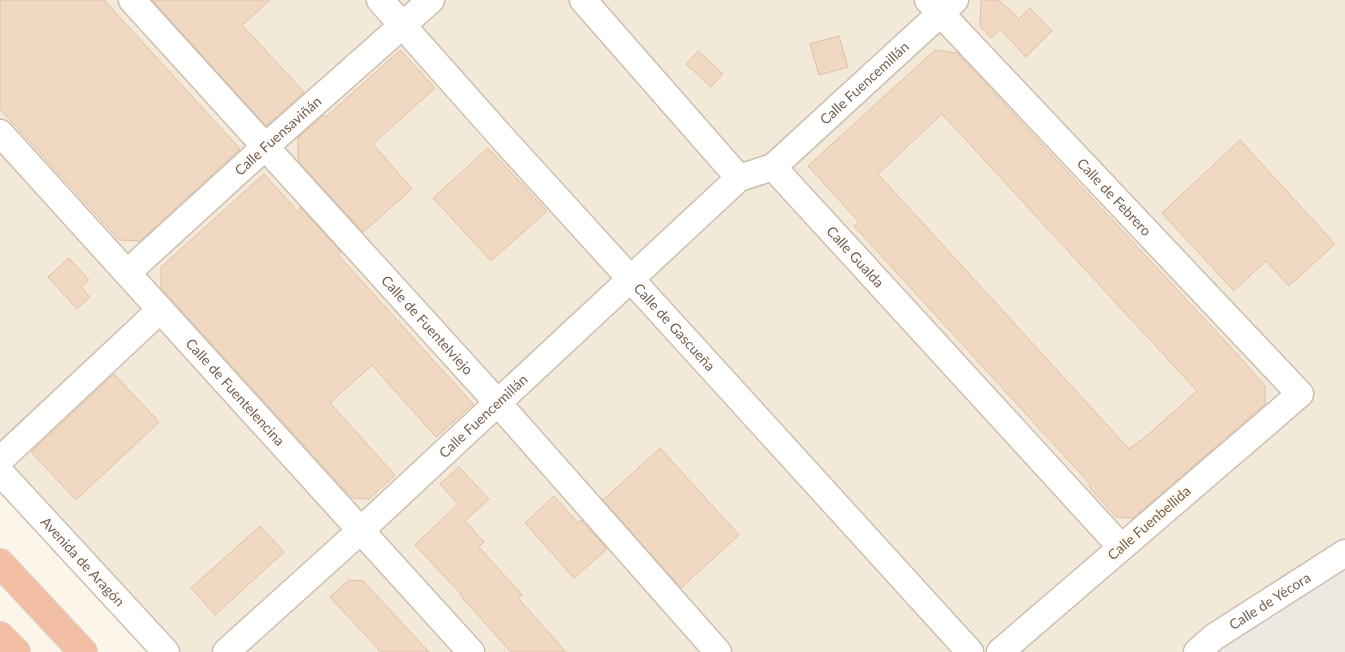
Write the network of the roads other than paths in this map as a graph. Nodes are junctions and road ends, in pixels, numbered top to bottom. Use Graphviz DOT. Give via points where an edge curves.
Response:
graph roads {
  1 [pos="132,0"];
  2 [pos="380,0"];
  3 [pos="431,0"];
  4 [pos="583,0"];
  5 [pos="941,4"];
  6 [pos="403,25"];
  7 [pos="0,133"];
  8 [pos="266,147"];
  9 [pos="773,168"];
  10 [pos="739,178"];
  11 [pos="127,273"];
  12 [pos="631,278"];
  13 [pos="160,310"];
  14 [pos="1300,394"];
  15 [pos="498,403"];
  16 [pos="0,460"];
  17 [pos="0,472"];
  18 [pos="360,531"];
  19 [pos="1121,547"];
  20 [pos="1345,553"];
  21 [pos="0,562"];
  22 [pos="0,636"];
  23 [pos="0,648"];
  24 [pos="3,652"];
  25 [pos="16,652"];
  26 [pos="82,652"];
  27 [pos="166,652"];
  28 [pos="226,652"];
  29 [pos="471,652"];
  30 [pos="718,652"];
  31 [pos="970,652"];
  32 [pos="1000,652"];
  33 [pos="1197,652"];
  1 -- 8 [label="street, Calle de Fuentelviejo"];
  2 -- 6 [label="street, Calle de Gascueña"];
  3 -- 6 [label="street, Calle Fuensaviñán"];
  4 -- 10 [label="street"];
  5 -- 9 [label="street, Calle Fuencemillán"];
  5 -- 14 [label="street, Calle de Febrero"];
  6 -- 8 [label="street, Calle Fuensaviñán"];
  6 -- 12 [label="street, Calle de Gascueña"];
  7 -- 11 [label="street, Calle de Fuentelencina"];
  8 -- 11 [label="street, Calle Fuensaviñán"];
  8 -- 15 [label="street, Calle de Fuentelviejo"];
  9 -- 10 [label="street"];
  9 -- 19 [label="street, Calle Gualda"];
  10 -- 12 [label="street, Calle Fuencemillán"];
  11 -- 13 [label="street, Calle de Fuentelencina"];
  12 -- 15 [label="street, Calle Fuencemillán"];
  12 -- 31 [label="street, Calle de Gascueña"];
  13 -- 16 [label="street"];
  13 -- 18 [label="street, Calle de Fuentelencina"];
  14 -- 19 [label="street, Calle Fuenbellida"];
  15 -- 18 [label="street, Calle Fuencemillán"];
  15 -- 30 [label="street, Calle de Fuentelviejo"];
  17 -- 27 [label="street, Avenida de Aragón"];
  18 -- 28 [label="street, Calle Fuencemillán"];
  18 -- 29 [label="street, Calle de Fuentelencina"];
  19 -- 32 [label="street, Calle Fuenbellida"];
  20 -- 33 [label="street, Calle de Yécora" via="1214,637"];
  21 -- 26 [label="highway"];
  22 -- 25 [label="highway"];
  23 -- 24 [label="highway"];
}
